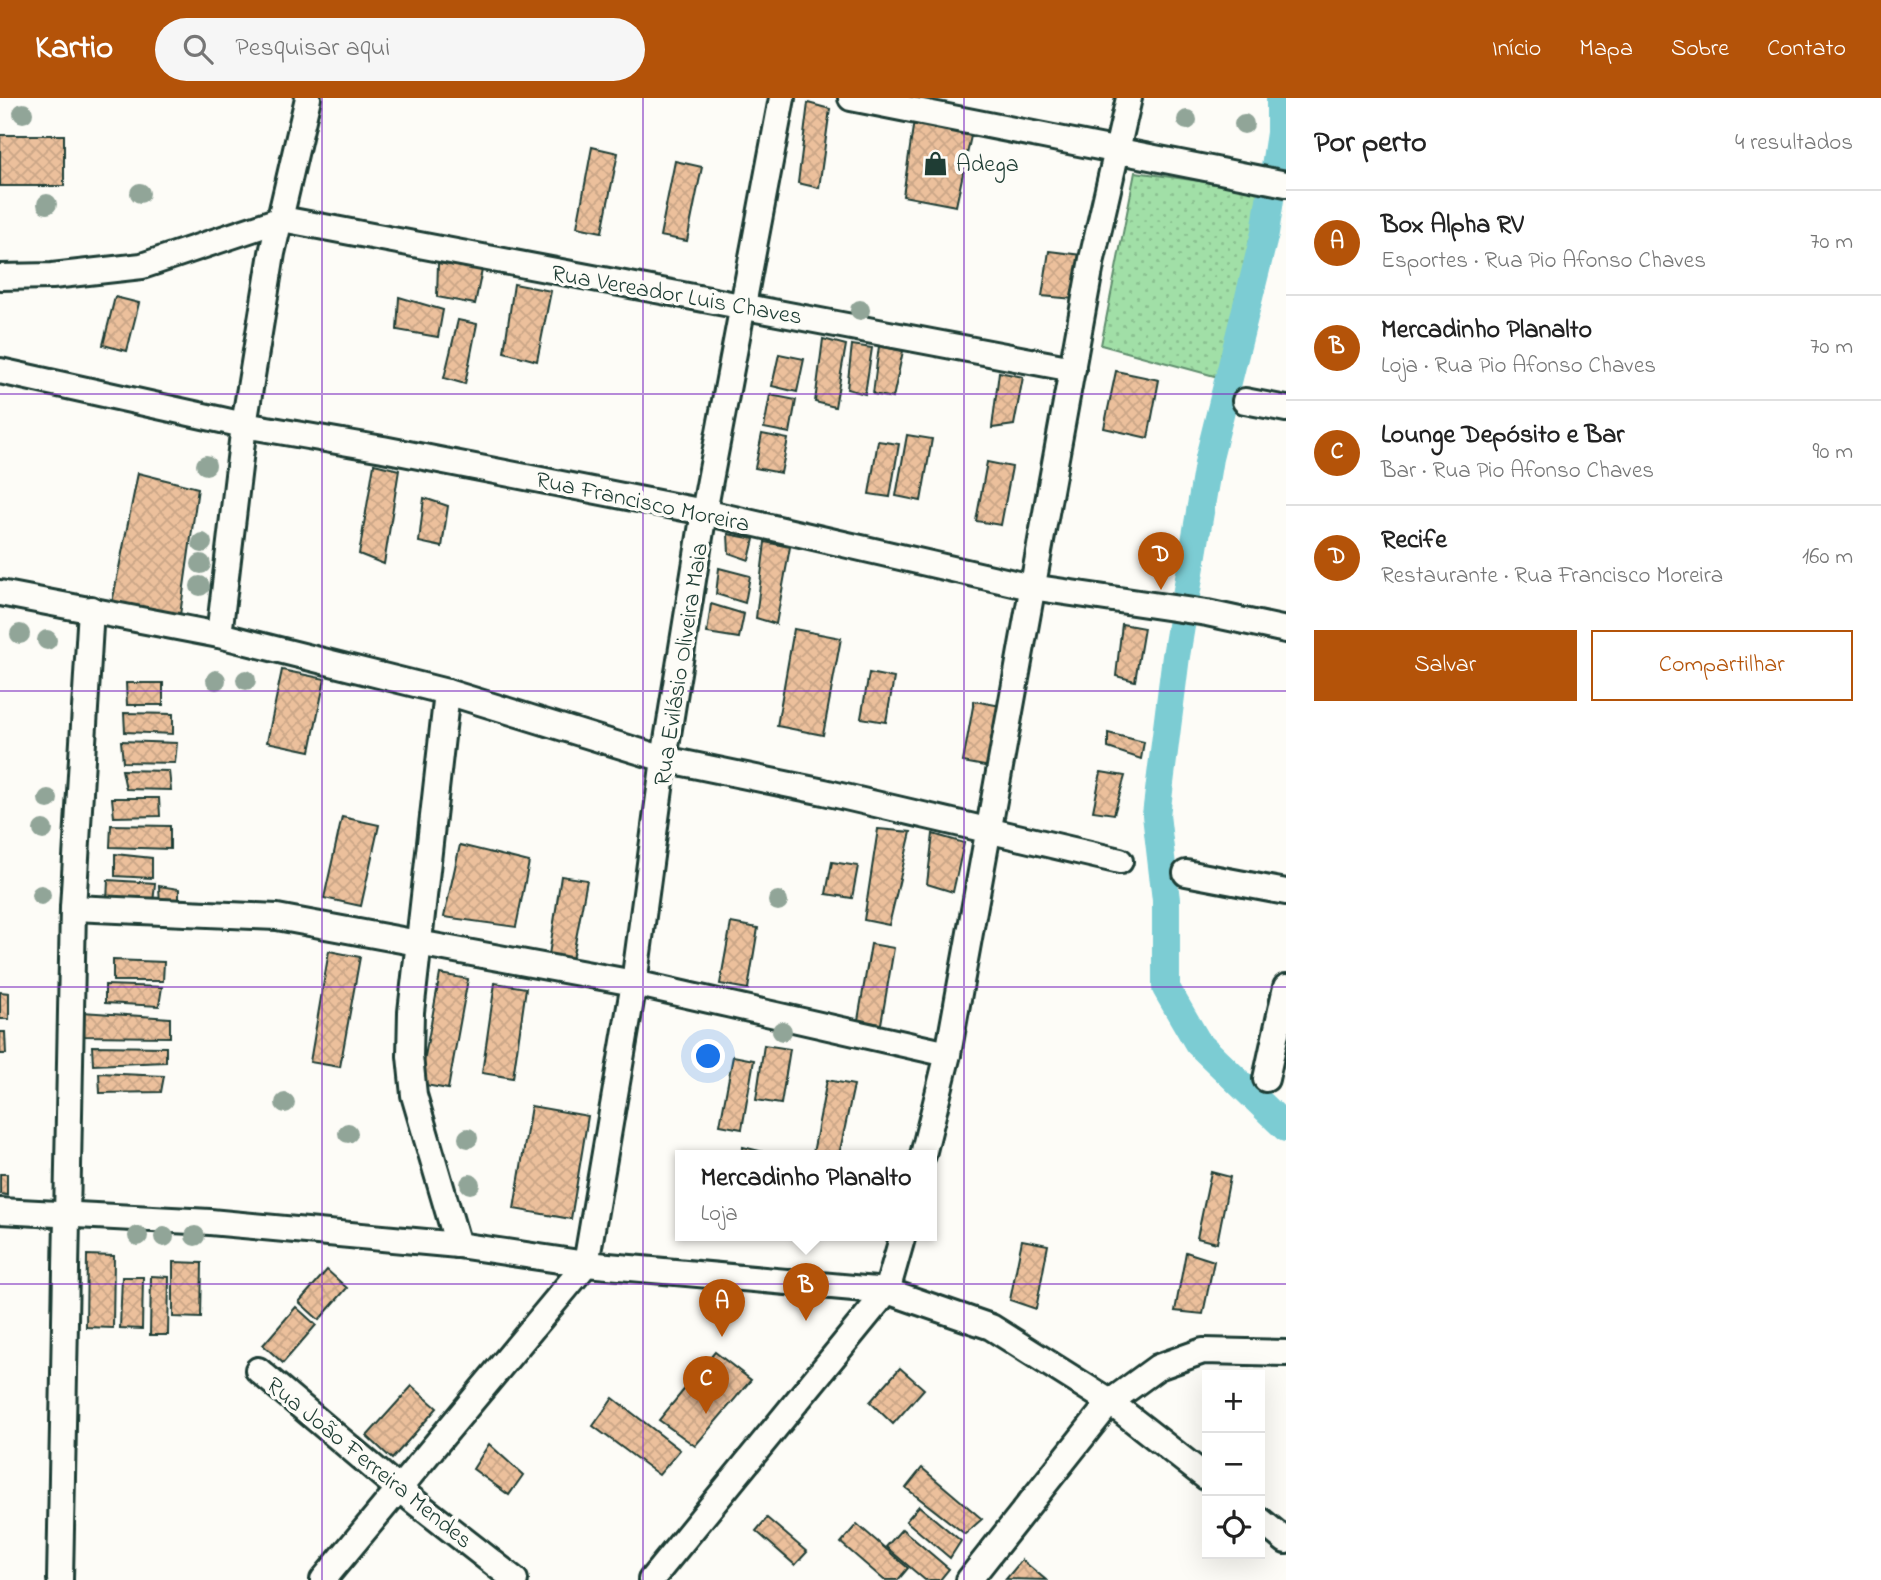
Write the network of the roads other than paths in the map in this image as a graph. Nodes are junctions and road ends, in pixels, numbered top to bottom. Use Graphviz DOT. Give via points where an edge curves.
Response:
graph roads {
  1 [pos="308,98"];
  2 [pos="782,98"];
  3 [pos="851,98"];
  4 [pos="1129,98"];
  5 [pos="1116,152"];
  6 [pos="1286,184"];
  7 [pos="282,219"];
  8 [pos="0,277"];
  9 [pos="742,306"];
  10 [pos="1073,369"];
  11 [pos="0,371"];
  12 [pos="1245,401"];
  13 [pos="1286,409"];
  14 [pos="244,425"];
  15 [pos="704,512"];
  16 [pos="1031,587"];
  17 [pos="0,593"];
  18 [pos="92,609"];
  19 [pos="1286,630"];
  20 [pos="219,635"];
  21 [pos="447,692"];
  22 [pos="664,759"];
  23 [pos="989,831"];
  24 [pos="1120,861"];
  25 [pos="1186,873"];
  26 [pos="1286,892"];
  27 [pos="73,908"];
  28 [pos="420,942"];
  29 [pos="634,983"];
  30 [pos="1286,987"];
  31 [pos="948,1054"];
  32 [pos="1266,1079"];
  33 [pos="924,1150"];
  34 [pos="0,1211"];
  35 [pos="67,1212"];
  36 [pos="902,1241"];
  37 [pos="458,1245"];
  38 [pos="586,1264"];
  39 [pos="887,1291"];
  40 [pos="1286,1353"];
  41 [pos="258,1370"];
  42 [pos="1110,1402"];
  43 [pos="1202,1474"];
  44 [pos="400,1490"];
  45 [pos="1265,1524"];
  46 [pos="1286,1541"];
  47 [pos="60,1580"];
  48 [pos="323,1580"];
  49 [pos="515,1580"];
  50 [pos="652,1580"];
  51 [pos="969,1580"];
  1 -- 7 [label="street"];
  2 -- 9 [label="street, Rua Evilásio Oliveira Maia"];
  3 -- 5 [label="street"];
  4 -- 5 [label="street"];
  5 -- 6 [label="street"];
  5 -- 10 [label="street"];
  7 -- 8 [label="street" via="142,266"];
  7 -- 9 [label="street, Rua Vereador Luis Chaves"];
  7 -- 14 [label="street" via="272,253"];
  9 -- 10 [label="street, Rua Vereador Luis Chaves"];
  9 -- 15 [label="street, Rua Evilásio Oliveira Maia"];
  10 -- 16 [label="street"];
  11 -- 14 [label="street, Rua Francisco Moreira"];
  12 -- 13 [label="street"];
  14 -- 15 [label="street, Rua Francisco Moreira"];
  14 -- 20 [label="street"];
  15 -- 16 [label="street, Rua Francisco Moreira"];
  15 -- 22 [label="street, Rua Evilásio Oliveira Maia"];
  16 -- 19 [label="street, Rua Francisco Moreira" via="1207,613"];
  16 -- 23 [label="street"];
  17 -- 18 [label="street"];
  18 -- 20 [label="street"];
  18 -- 27 [label="street"];
  20 -- 21 [label="street"];
  21 -- 22 [label="street"];
  21 -- 28 [label="street"];
  22 -- 23 [label="street"];
  22 -- 29 [label="street, Rua Evilásio Oliveira Maia"];
  23 -- 24 [label="street"];
  23 -- 31 [label="street"];
  25 -- 26 [label="street"];
  27 -- 28 [label="street" via="277,917"];
  27 -- 35 [label="street"];
  28 -- 29 [label="street"];
  28 -- 37 [label="street" via="411,1012 414,1095"];
  29 -- 31 [label="street"];
  29 -- 38 [label="street, Rua Evilásio Oliveira Maia"];
  30 -- 32 [label="street"];
  31 -- 33 [label="street"];
  34 -- 35 [label="street"];
  35 -- 37 [label="street"];
  35 -- 47 [label="street"];
  36 -- 39 [label="street"];
  37 -- 38 [label="street"];
  38 -- 39 [label="street"];
  38 -- 44 [label="street"];
  39 -- 42 [label="street" via="991,1327"];
  39 -- 50 [label="street"];
  40 -- 42 [label="street" via="1203,1350 1158,1367"];
  41 -- 44 [label="street, Rua João Ferreira Mendes"];
  42 -- 43 [label="street"];
  42 -- 51 [label="street"];
  44 -- 48 [label="street"];
  44 -- 49 [label="street, Rua João Ferreira Mendes"];
  45 -- 46 [label="street"];
}
